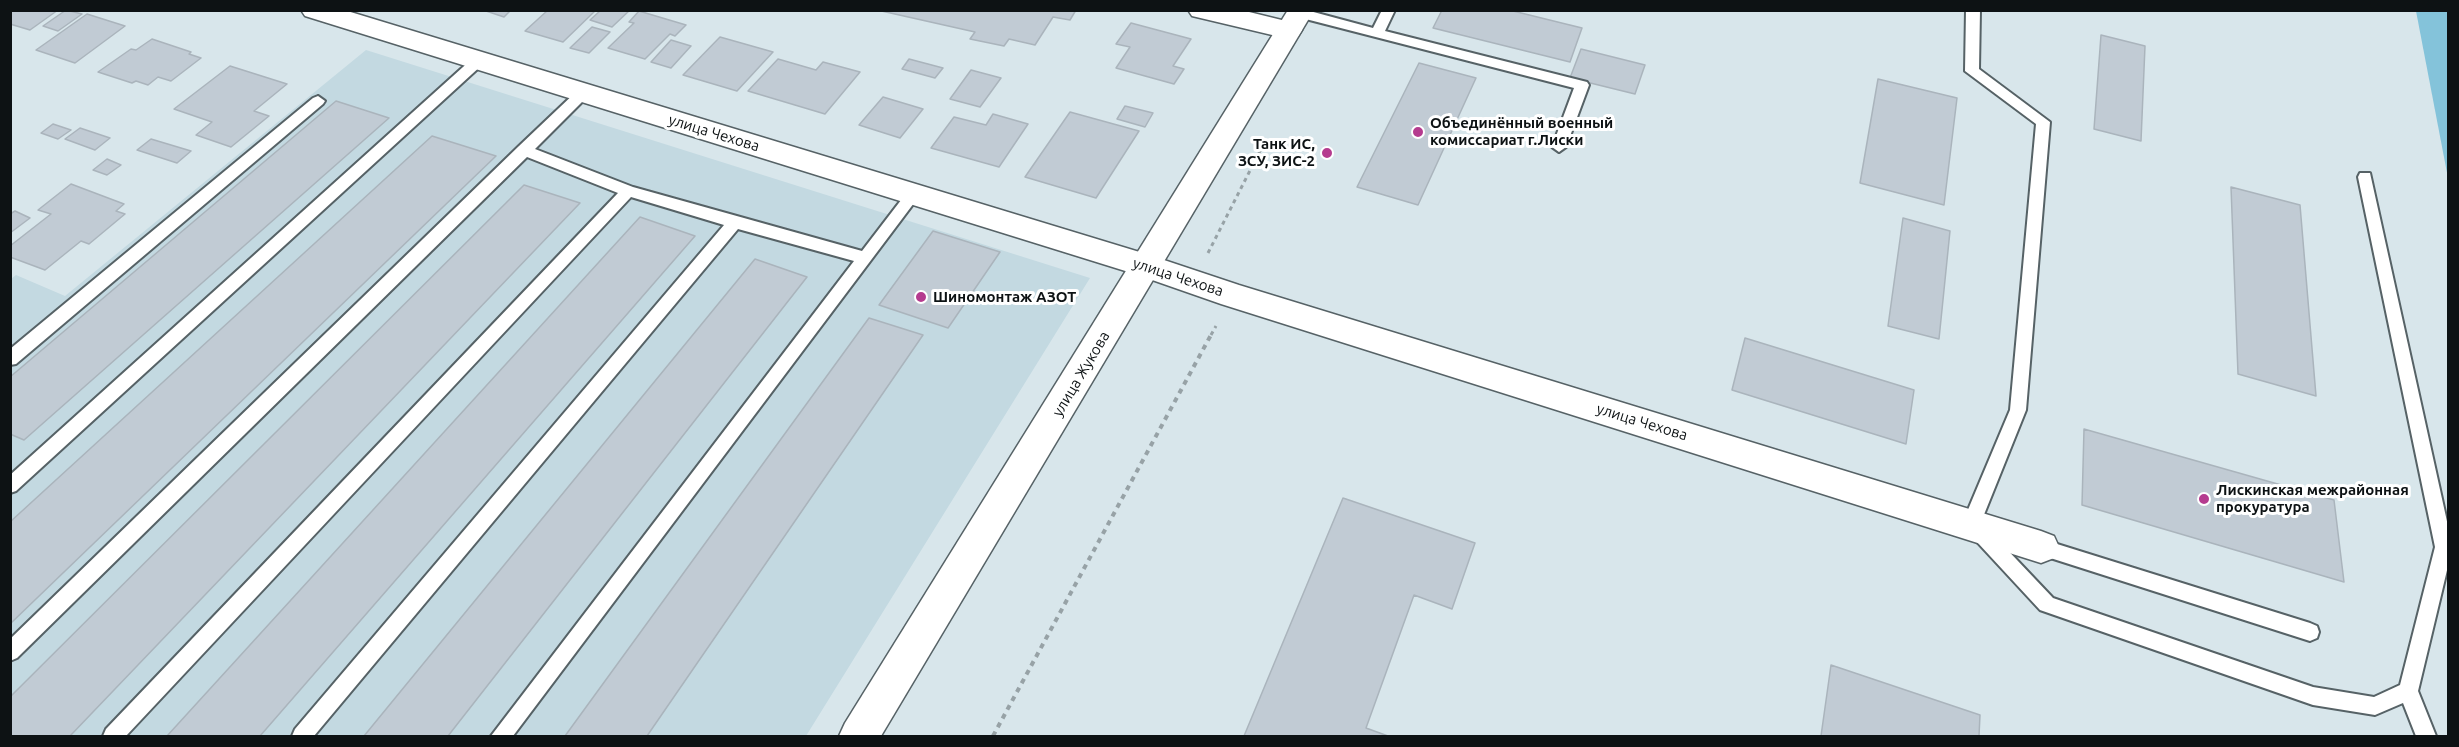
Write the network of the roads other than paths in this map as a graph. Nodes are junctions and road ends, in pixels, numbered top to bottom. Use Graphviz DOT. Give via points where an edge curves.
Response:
graph roads {
  1 [pos="314,10"];
  2 [pos="1201,10"];
  3 [pos="1389,10"];
  4 [pos="1973,10"];
  5 [pos="1296,18"];
  6 [pos="1377,33"];
  7 [pos="478,61"];
  8 [pos="583,93"];
  9 [pos="318,101"];
  10 [pos="1559,147"];
  11 [pos="524,150"];
  12 [pos="2365,177"];
  13 [pos="628,191"];
  14 [pos="913,195"];
  15 [pos="735,223"];
  16 [pos="865,258"];
  17 [pos="1146,266"];
  18 [pos="10,359"];
  19 [pos="10,486"];
  20 [pos="1971,525"];
  21 [pos="2041,547"];
  22 [pos="2310,632"];
  23 [pos="10,652"];
  24 [pos="2408,691"];
  25 [pos="113,736"];
  26 [pos="302,736"];
  27 [pos="501,736"];
  28 [pos="859,736"];
  29 [pos="2426,736"];
  1 -- 7 [label="street, улица Чехова"];
  2 -- 5 [label="street"];
  3 -- 6 [label="lane"];
  4 -- 20 [label="lane" via="1972,71 2043,122 2018,410"];
  5 -- 6 [label="lane"];
  5 -- 17 [label="street, улица Жукова"];
  6 -- 10 [label="lane" via="1582,85"];
  7 -- 8 [label="street, улица Чехова"];
  7 -- 19 [label="lane"];
  8 -- 11 [label="lane"];
  8 -- 14 [label="street, улица Чехова"];
  9 -- 18 [label="lane"];
  11 -- 13 [label="lane"];
  11 -- 23 [label="lane"];
  12 -- 24 [label="lane" via="2444,547"];
  13 -- 15 [label="lane"];
  13 -- 25 [label="lane"];
  14 -- 16 [label="lane"];
  14 -- 17 [label="street, улица Чехова"];
  15 -- 16 [label="lane"];
  15 -- 26 [label="lane"];
  16 -- 27 [label="lane"];
  17 -- 20 [label="street, улица Чехова"];
  17 -- 28 [label="street, улица Жукова"];
  20 -- 21 [label="street, улица Чехова"];
  20 -- 24 [label="lane" via="2047,604 2313,696 2375,706"];
  21 -- 22 [label="lane"];
  24 -- 29 [label="lane"];
}
